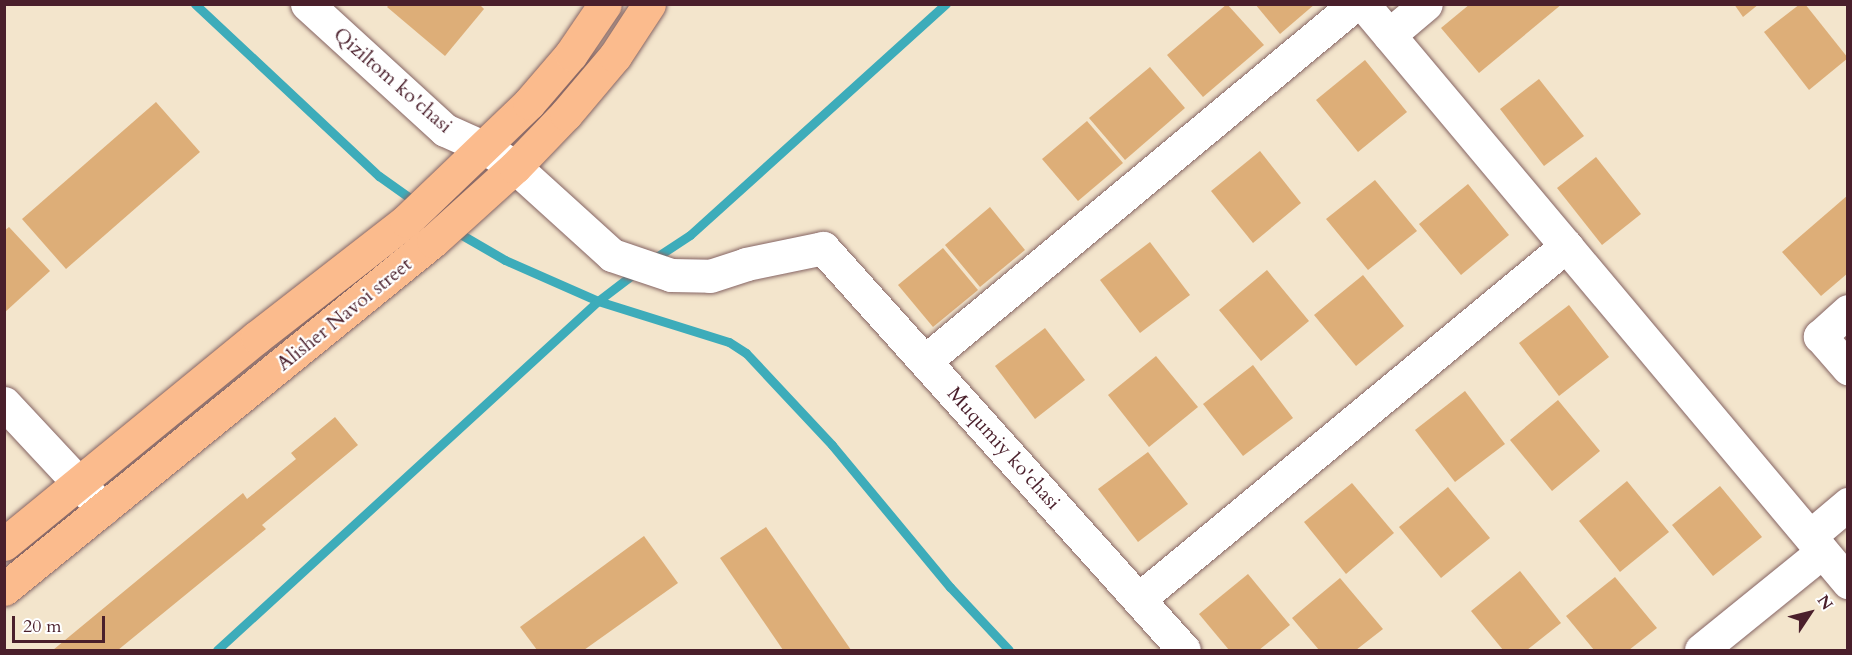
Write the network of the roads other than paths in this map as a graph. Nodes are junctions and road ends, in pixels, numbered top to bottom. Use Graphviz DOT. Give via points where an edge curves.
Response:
graph roads {
  1 [pos="306,4"];
  2 [pos="605,4"];
  3 [pos="649,4"];
  4 [pos="1355,4"];
  5 [pos="1363,4"];
  6 [pos="1426,4"];
  7 [pos="1389,35"];
  8 [pos="485,148"];
  9 [pos="514,167"];
  10 [pos="1566,246"];
  11 [pos="670,275"];
  12 [pos="1848,311"];
  13 [pos="925,360"];
  14 [pos="1848,368"];
  15 [pos="4,403"];
  16 [pos="79,482"];
  17 [pos="1848,504"];
  18 [pos="103,509"];
  19 [pos="4,544"];
  20 [pos="1816,544"];
  21 [pos="1848,582"];
  22 [pos="4,589"];
  23 [pos="1140,598"];
  24 [pos="1184,651"];
  25 [pos="1701,651"];
  1 -- 8 [label="street, Qiziltom ko'chasi" via="445,130"];
  2 -- 8 [label="main road, Alisher Navoi street" via="571,54"];
  3 -- 9 [label="main road, Alisher Navoi street" via="615,56"];
  4 -- 13 [label="street"];
  5 -- 7 [label="street"];
  6 -- 7 [label="street"];
  7 -- 10 [label="street"];
  8 -- 9 [label="street, Qiziltom ko'chasi"];
  8 -- 16 [label="main road, Alisher Navoi street" via="406,221"];
  9 -- 11 [label="street, Qiziltom ko'chasi" via="612,255"];
  9 -- 18 [label="main road, Alisher Navoi street" via="434,241"];
  10 -- 20 [label="street"];
  10 -- 23 [label="street"];
  11 -- 13 [label="street, Muqumiy ko'chasi" via="710,276 746,264 824,248"];
  12 -- 14 [label="street" via="1820,336"];
  13 -- 23 [label="street, Muqumiy ko'chasi"];
  15 -- 16 [label="street"];
  16 -- 18 [label="street"];
  16 -- 19 [label="main road, Alisher Navoi street"];
  17 -- 20 [label="street"];
  18 -- 22 [label="main road, Alisher Navoi street"];
  20 -- 21 [label="street"];
  20 -- 25 [label="street"];
  23 -- 24 [label="street, Muqumiy ko'chasi"];
}
